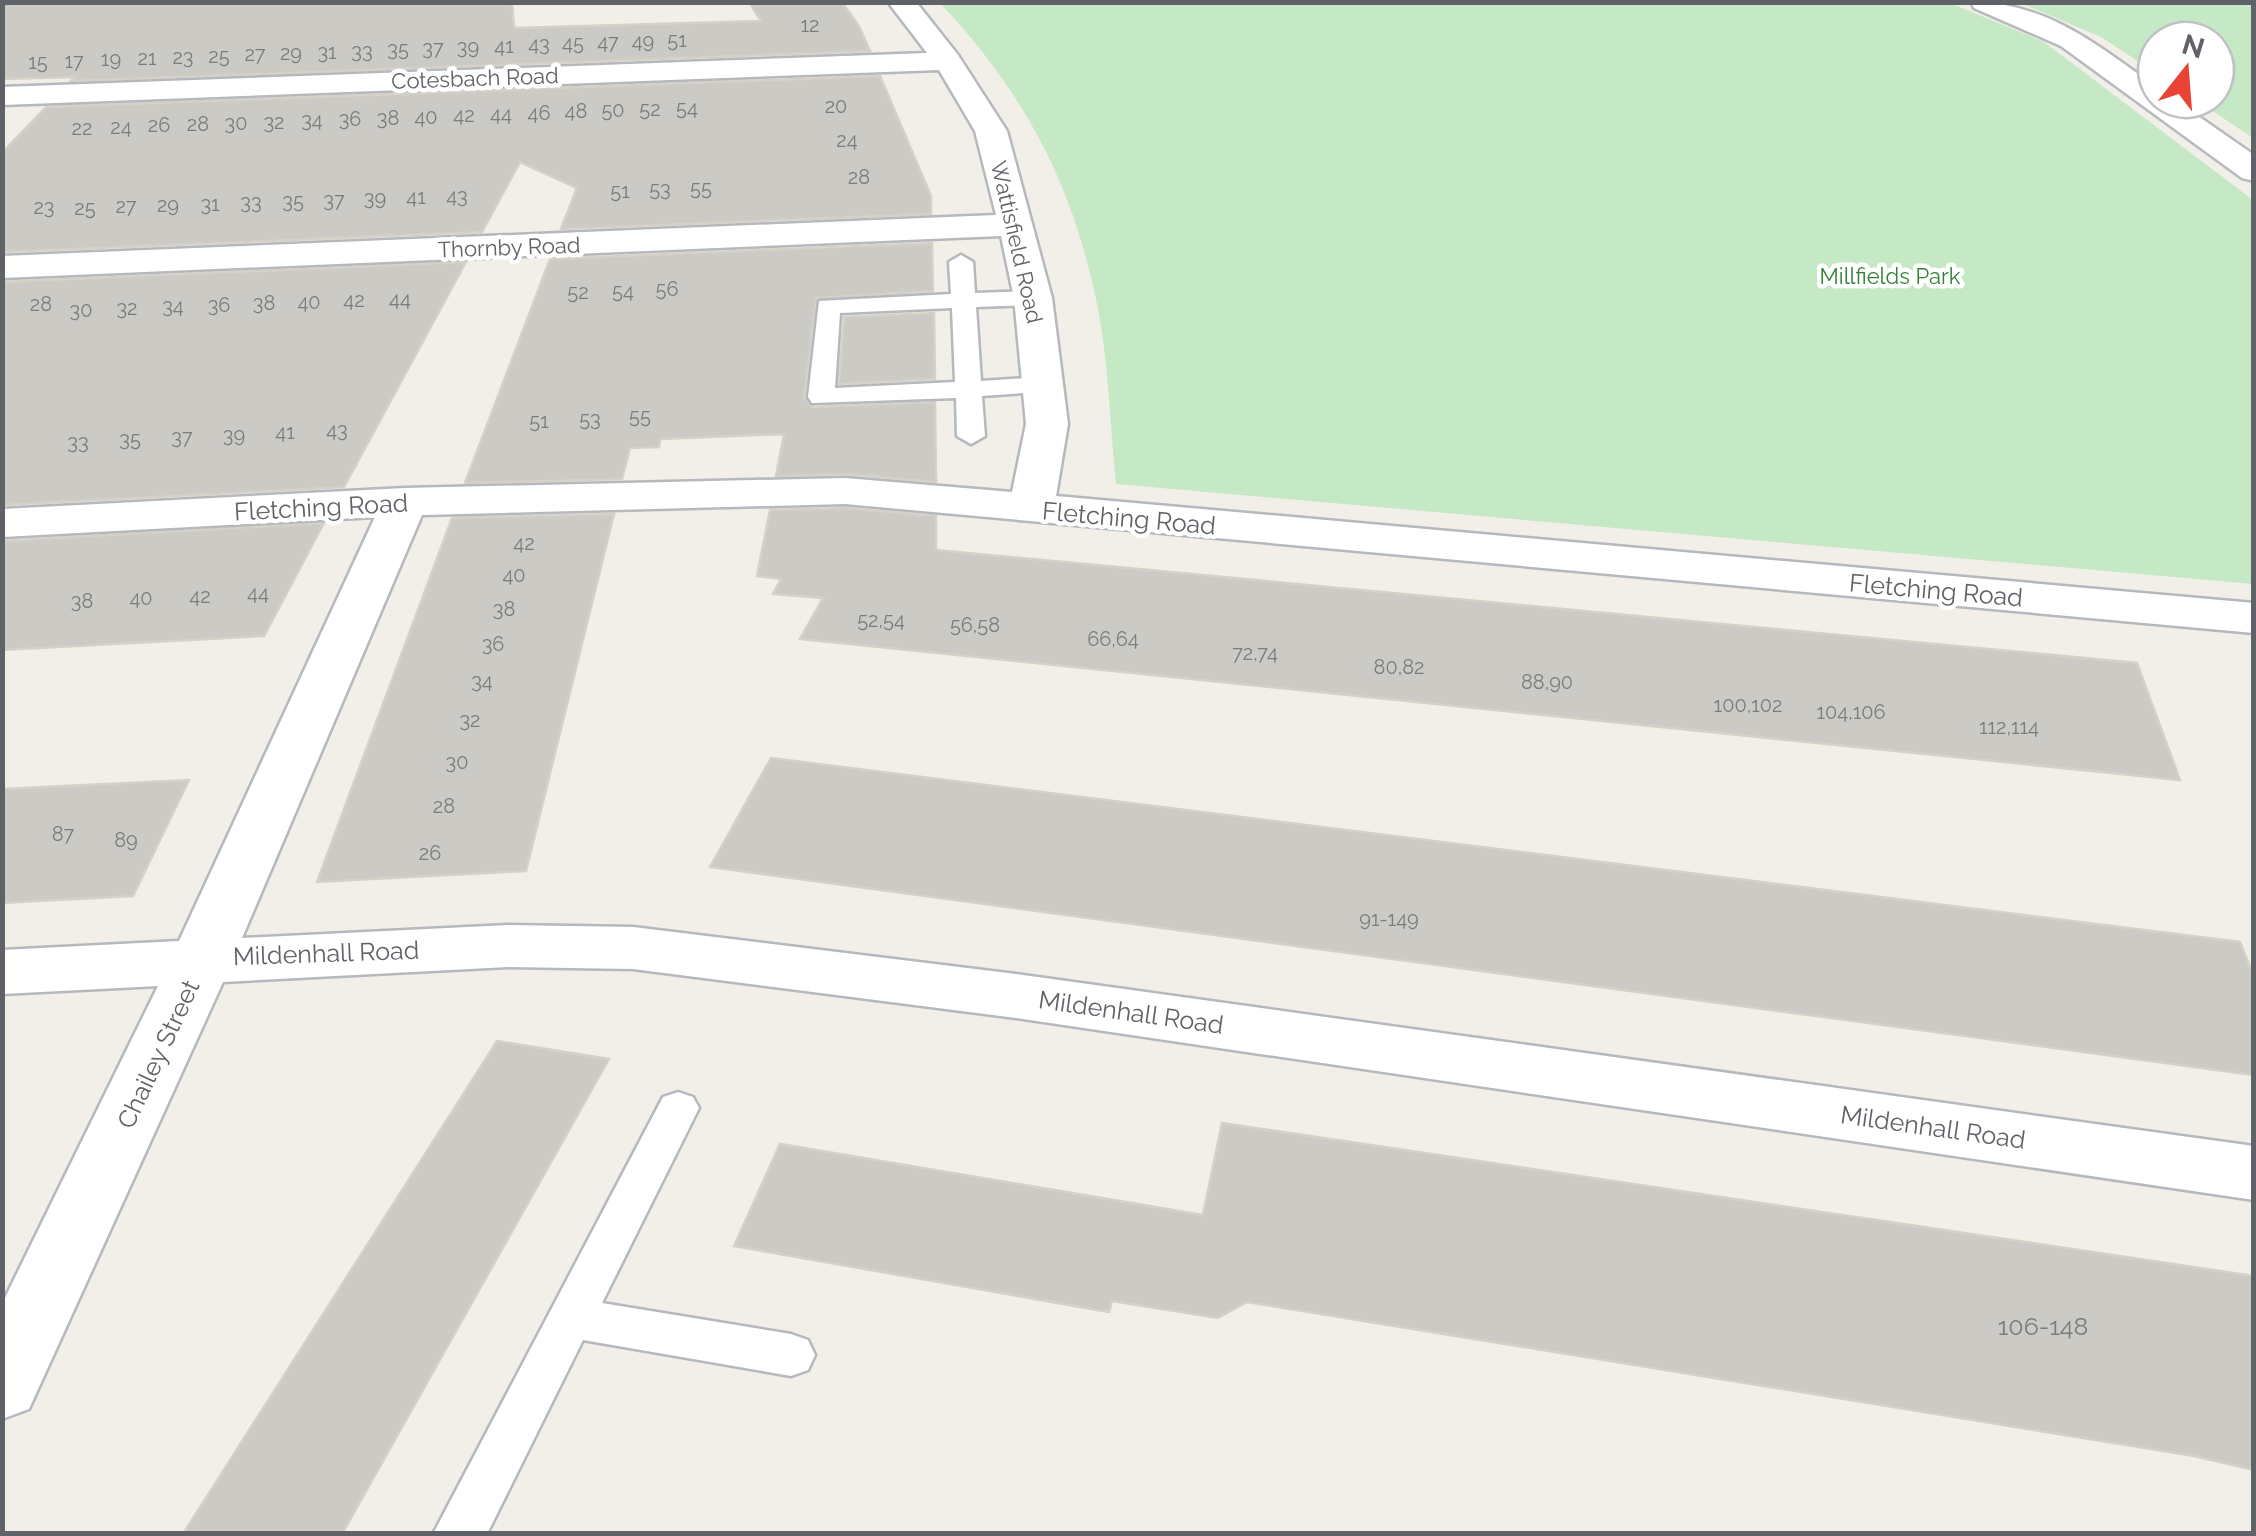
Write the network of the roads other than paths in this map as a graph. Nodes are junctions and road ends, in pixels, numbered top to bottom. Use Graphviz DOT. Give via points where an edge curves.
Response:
graph roads {
  1 [pos="901,2"];
  2 [pos="1984,2"];
  3 [pos="948,61"];
  4 [pos="2,96"];
  5 [pos="2254,171"];
  6 [pos="1016,225"];
  7 [pos="961,262"];
  8 [pos="2,267"];
  9 [pos="1033,298"];
  10 [pos="963,301"];
  11 [pos="1043,385"];
  12 [pos="968,390"];
  13 [pos="971,436"];
  14 [pos="405,502"];
  15 [pos="1031,510"];
  16 [pos="2,523"];
  17 [pos="2254,618"];
  18 [pos="202,959"];
  19 [pos="2,972"];
  20 [pos="678,1108"];
  21 [pos="2254,1173"];
  22 [pos="571,1318"];
  23 [pos="791,1355"];
  24 [pos="2,1385"];
  25 [pos="459,1534"];
  1 -- 3 [label="street, Wattisfield Road"];
  2 -- 5 [label="street" via="2071,40"];
  3 -- 4 [label="street, Cotesbach Road"];
  3 -- 6 [label="street, Wattisfield Road" via="991,131"];
  6 -- 8 [label="street, Thornby Road"];
  6 -- 9 [label="street, Wattisfield Road"];
  7 -- 10 [label="lane"];
  9 -- 10 [label="lane"];
  9 -- 11 [label="street, Wattisfield Road"];
  10 -- 12 [label="lane"];
  10 -- 12 [label="lane" via="828,306 822,397"];
  11 -- 12 [label="lane"];
  11 -- 15 [label="street, Wattisfield Road" via="1047,424"];
  12 -- 13 [label="lane"];
  14 -- 15 [label="street, Fletching Road" via="845,491"];
  14 -- 16 [label="street, Fletching Road"];
  14 -- 18 [label="street, Chailey Street"];
  15 -- 17 [label="street, Fletching Road"];
  18 -- 19 [label="street, Mildenhall Road"];
  18 -- 21 [label="street, Mildenhall Road" via="508,946 634,948 1016,996"];
  18 -- 24 [label="street, Chailey Street"];
  20 -- 22 [label="lane"];
  22 -- 23 [label="lane"];
  22 -- 25 [label="lane"];
}
